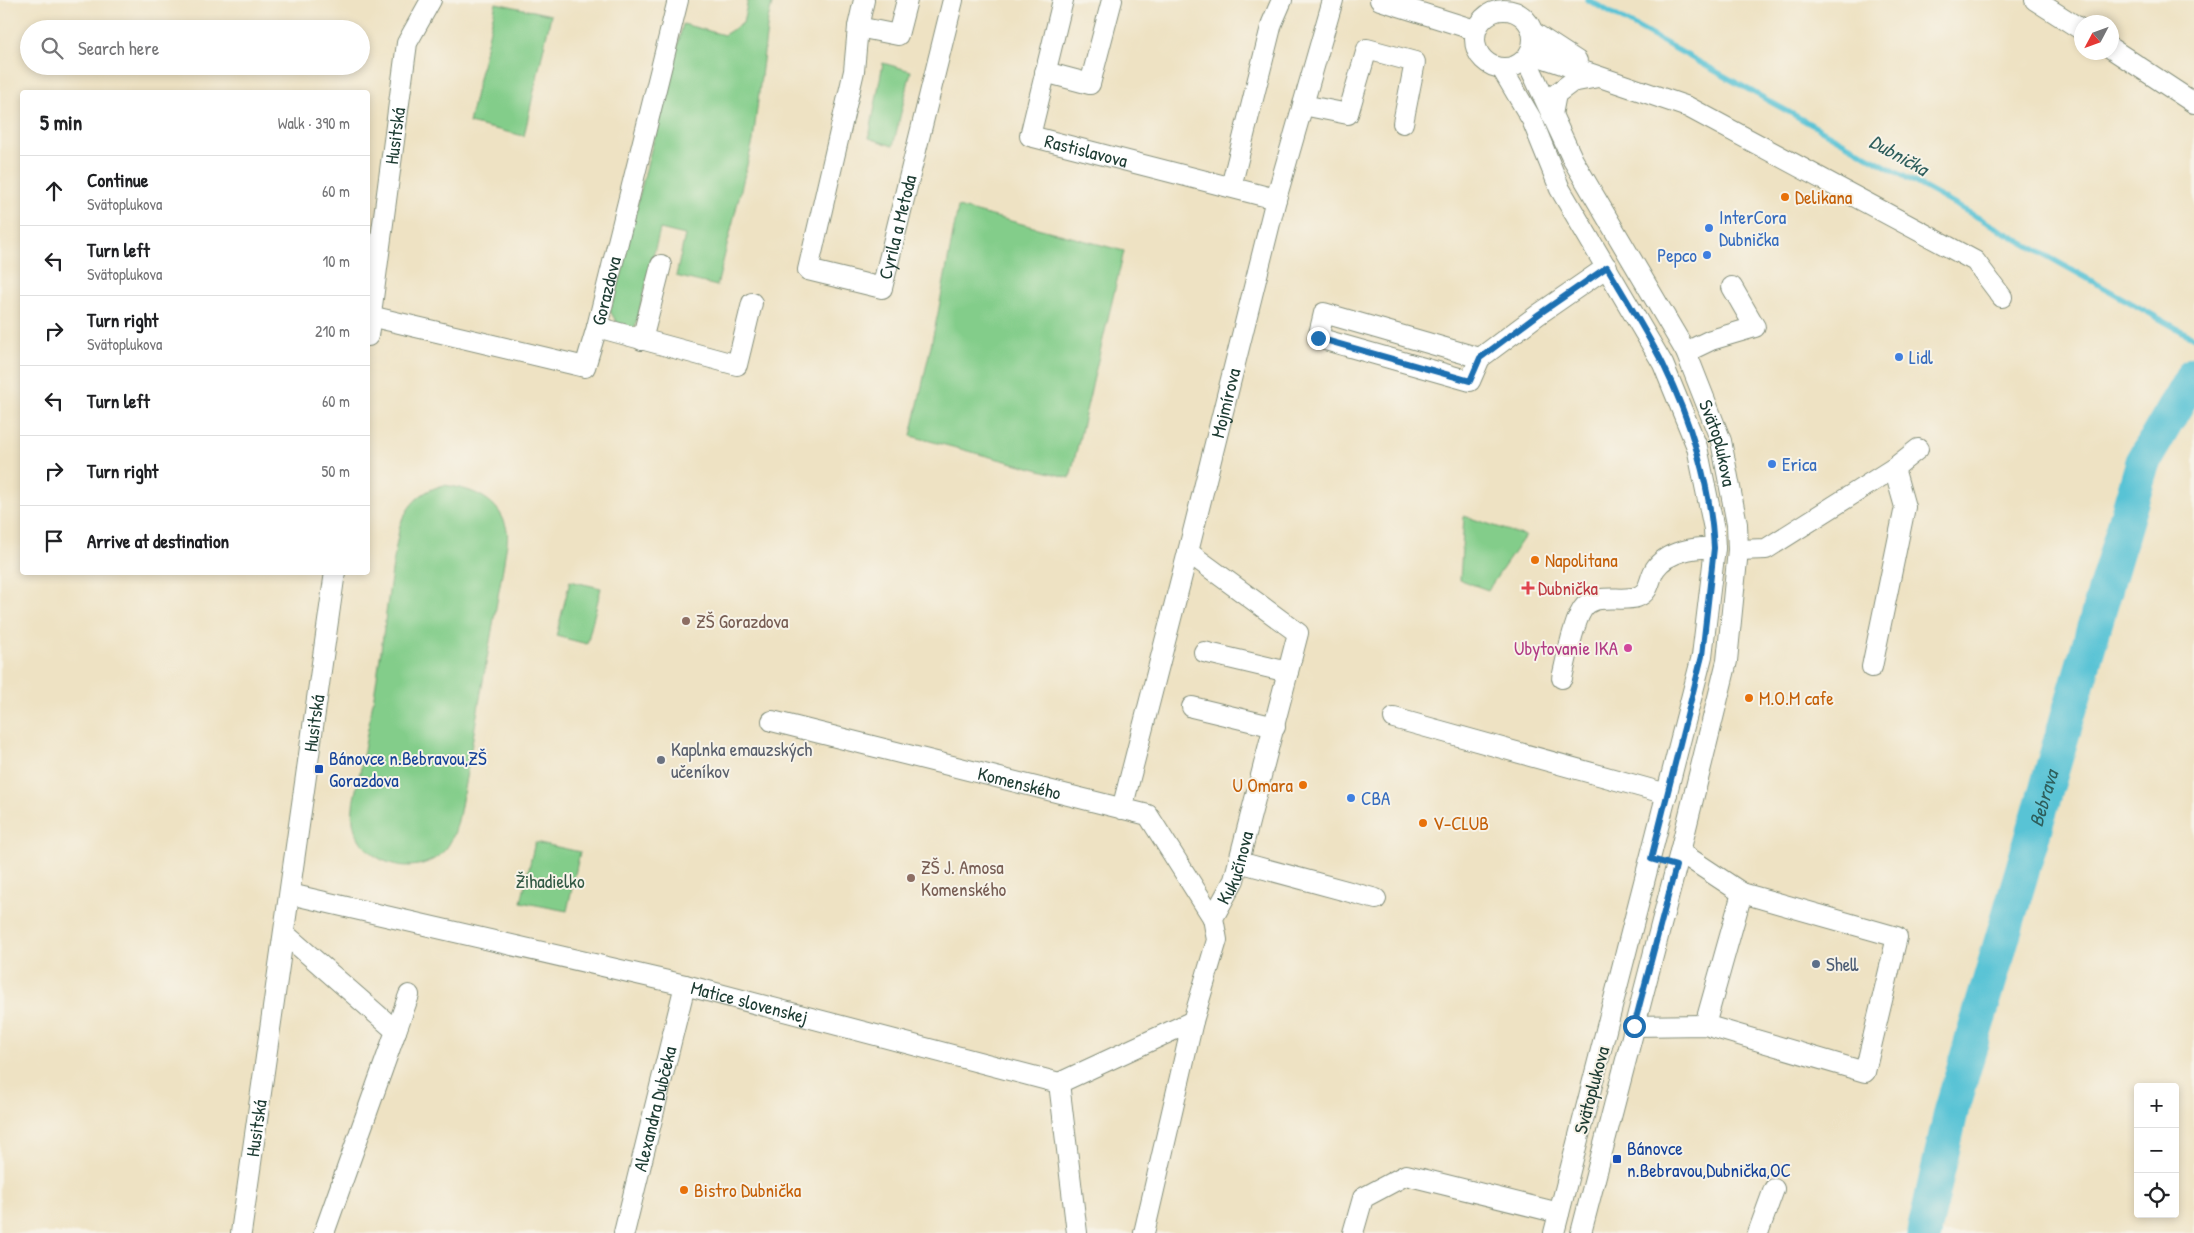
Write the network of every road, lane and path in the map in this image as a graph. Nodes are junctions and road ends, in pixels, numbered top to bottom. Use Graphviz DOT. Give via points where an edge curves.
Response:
graph roads {
  1 [pos="414,0"];
  2 [pos="431,0"];
  3 [pos="678,0"];
  4 [pos="864,0"];
  5 [pos="907,0"];
  6 [pos="953,0"];
  7 [pos="1063,0"];
  8 [pos="1112,0"];
  9 [pos="1282,0"];
  10 [pos="1333,0"];
  11 [pos="1380,0"];
  12 [pos="2035,0"];
  13 [pos="1502,5"];
  14 [pos="1525,16"];
  15 [pos="2074,25"];
  16 [pos="858,27"];
  17 [pos="1475,30"];
  18 [pos="407,43"];
  19 [pos="2119,54"];
  20 [pos="1528,56"];
  21 [pos="1502,69"];
  22 [pos="1045,72"];
  23 [pos="1602,76"];
  24 [pos="2194,103"];
  25 [pos="1303,105"];
  26 [pos="1552,115"];
  27 [pos="1403,123"];
  28 [pos="1231,187"];
  29 [pos="1276,199"];
  30 [pos="661,265"];
  31 [pos="1607,267"];
  32 [pos="1732,287"];
  33 [pos="2002,297"];
  34 [pos="752,303"];
  35 [pos="370,319"];
  36 [pos="370,326"];
  37 [pos="598,326"];
  38 [pos="642,340"];
  39 [pos="1686,352"];
  40 [pos="1480,358"];
  41 [pos="1918,449"];
  42 [pos="1894,468"];
  43 [pos="1714,548"];
  44 [pos="1738,550"];
  45 [pos="1188,552"];
  46 [pos="335,575"];
  47 [pos="1204,652"];
  48 [pos="1872,667"];
  49 [pos="1288,672"];
  50 [pos="1562,678"];
  51 [pos="1192,707"];
  52 [pos="1394,718"];
  53 [pos="772,721"];
  54 [pos="1275,726"];
  55 [pos="1667,794"];
  56 [pos="1122,808"];
  57 [pos="1651,859"];
  58 [pos="1678,859"];
  59 [pos="1238,862"];
  60 [pos="1742,893"];
  61 [pos="290,894"];
  62 [pos="1376,899"];
  63 [pos="1213,918"];
  64 [pos="284,934"];
  65 [pos="685,985"];
  66 [pos="409,995"];
  67 [pos="1193,1021"];
  68 [pos="1705,1025"];
  69 [pos="1634,1026"];
  70 [pos="396,1030"];
  71 [pos="1060,1083"];
  72 [pos="1774,1189"];
  73 [pos="1559,1213"];
  74 [pos="241,1233"];
  75 [pos="324,1233"];
  76 [pos="624,1233"];
  77 [pos="1077,1233"];
  78 [pos="1144,1233"];
  79 [pos="1353,1233"];
  80 [pos="1554,1233"];
  81 [pos="1581,1233"];
  82 [pos="1758,1233"];
  1 -- 18 [label="street"];
  2 -- 18 [label="street, Husitská"];
  3 -- 37 [label="street, Gorazdova"];
  4 -- 16 [label="street, Cyrila a Metoda"];
  5 -- 16 [label="street" via="898,35"];
  6 -- 16 [label="street, Cyrila a Metoda" via="882,288 808,270 854,70"];
  7 -- 22 [label="street, Rastislavova"];
  8 -- 22 [label="street" via="1090,84"];
  9 -- 28 [label="street" via="1272,23"];
  10 -- 25 [label="street, Mojmírova"];
  11 -- 17 [label="street"];
  12 -- 15 [label="street"];
  13 -- 14 [label="street"];
  13 -- 17 [label="street" via="1484,16"];
  14 -- 20 [label="street"];
  14 -- 23 [label="street"];
  17 -- 21 [label="street" via="1475,46 1484,61"];
  18 -- 35 [label="street, Husitská"];
  19 -- 24 [label="street"];
  20 -- 21 [label="street" via="1516,67"];
  20 -- 23 [label="street"];
  20 -- 26 [label="street, Svätoplukova"];
  21 -- 31 [label="street, Svätoplukova" via="1532,120 1560,189"];
  22 -- 28 [label="street, Rastislavova" via="1030,136"];
  23 -- 26 [label="street" via="1566,86 1556,94"];
  23 -- 33 [label="street" via="1688,107 1975,261"];
  25 -- 27 [label="street" via="1348,114 1367,49 1415,62"];
  25 -- 29 [label="street, Mojmírova"];
  26 -- 39 [label="street, Svätoplukova" via="1573,160"];
  28 -- 29 [label="street, Rastislavova"];
  29 -- 45 [label="street, Mojmírova"];
  30 -- 38 [label="street"];
  31 -- 40 [label="street"];
  31 -- 43 [label="street, Svätoplukova" via="1663,364 1697,447 1714,530"];
  32 -- 39 [label="street" via="1755,326"];
  34 -- 38 [label="street" via="737,365"];
  36 -- 37 [label="street, Gorazdova" via="585,367"];
  37 -- 38 [label="street"];
  39 -- 44 [label="street, Svätoplukova" via="1721,441 1737,524"];
  40 -- 40 [label="street" via="1470,381 1318,338 1324,314"];
  41 -- 42 [label="street"];
  42 -- 44 [label="street" via="1766,549"];
  42 -- 48 [label="street" via="1905,507"];
  43 -- 50 [label="street" via="1678,553 1665,560 1655,569 1649,587 1639,596 1622,600 1598,599 1585,606 1575,628"];
  43 -- 55 [label="street, Svätoplukova" via="1702,656"];
  44 -- 58 [label="street, Svätoplukova" via="1727,661"];
  45 -- 49 [label="street, Kukučínova" via="1298,633"];
  45 -- 56 [label="street, Mojmírova"];
  46 -- 61 [label="street, Husitská"];
  47 -- 49 [label="street"];
  49 -- 54 [label="street, Kukučínova"];
  51 -- 54 [label="street"];
  52 -- 55 [label="street"];
  53 -- 56 [label="street, Komenského"];
  54 -- 59 [label="street, Kukučínova"];
  55 -- 57 [label="street, Svätoplukova"];
  56 -- 63 [label="street, Komenského" via="1148,815"];
  57 -- 58 [label="street"];
  57 -- 73 [label="street, Svätoplukova"];
  58 -- 60 [label="street"];
  58 -- 69 [label="street, Svätoplukova"];
  59 -- 62 [label="street"];
  59 -- 63 [label="street, Kukučínova" via="1234,880"];
  60 -- 68 [label="street"];
  60 -- 68 [label="street" via="1896,937 1866,1072"];
  61 -- 64 [label="street, Husitská"];
  61 -- 65 [label="street, Matice slovenskej"];
  63 -- 67 [label="street, Kukučínova" via="1217,940"];
  64 -- 70 [label="street"];
  64 -- 74 [label="street, Husitská"];
  65 -- 71 [label="street, Matice slovenskej"];
  65 -- 76 [label="street, Alexandra Dubčeka"];
  66 -- 70 [label="street"];
  67 -- 71 [label="street"];
  67 -- 78 [label="street, Kukučínova"];
  68 -- 69 [label="street"];
  69 -- 81 [label="street, Svätoplukova"];
  70 -- 75 [label="street"];
  71 -- 77 [label="street"];
  72 -- 82 [label="street"];
  73 -- 79 [label="street" via="1406,1175 1363,1198"];
  73 -- 80 [label="street, Svätoplukova"];
}
